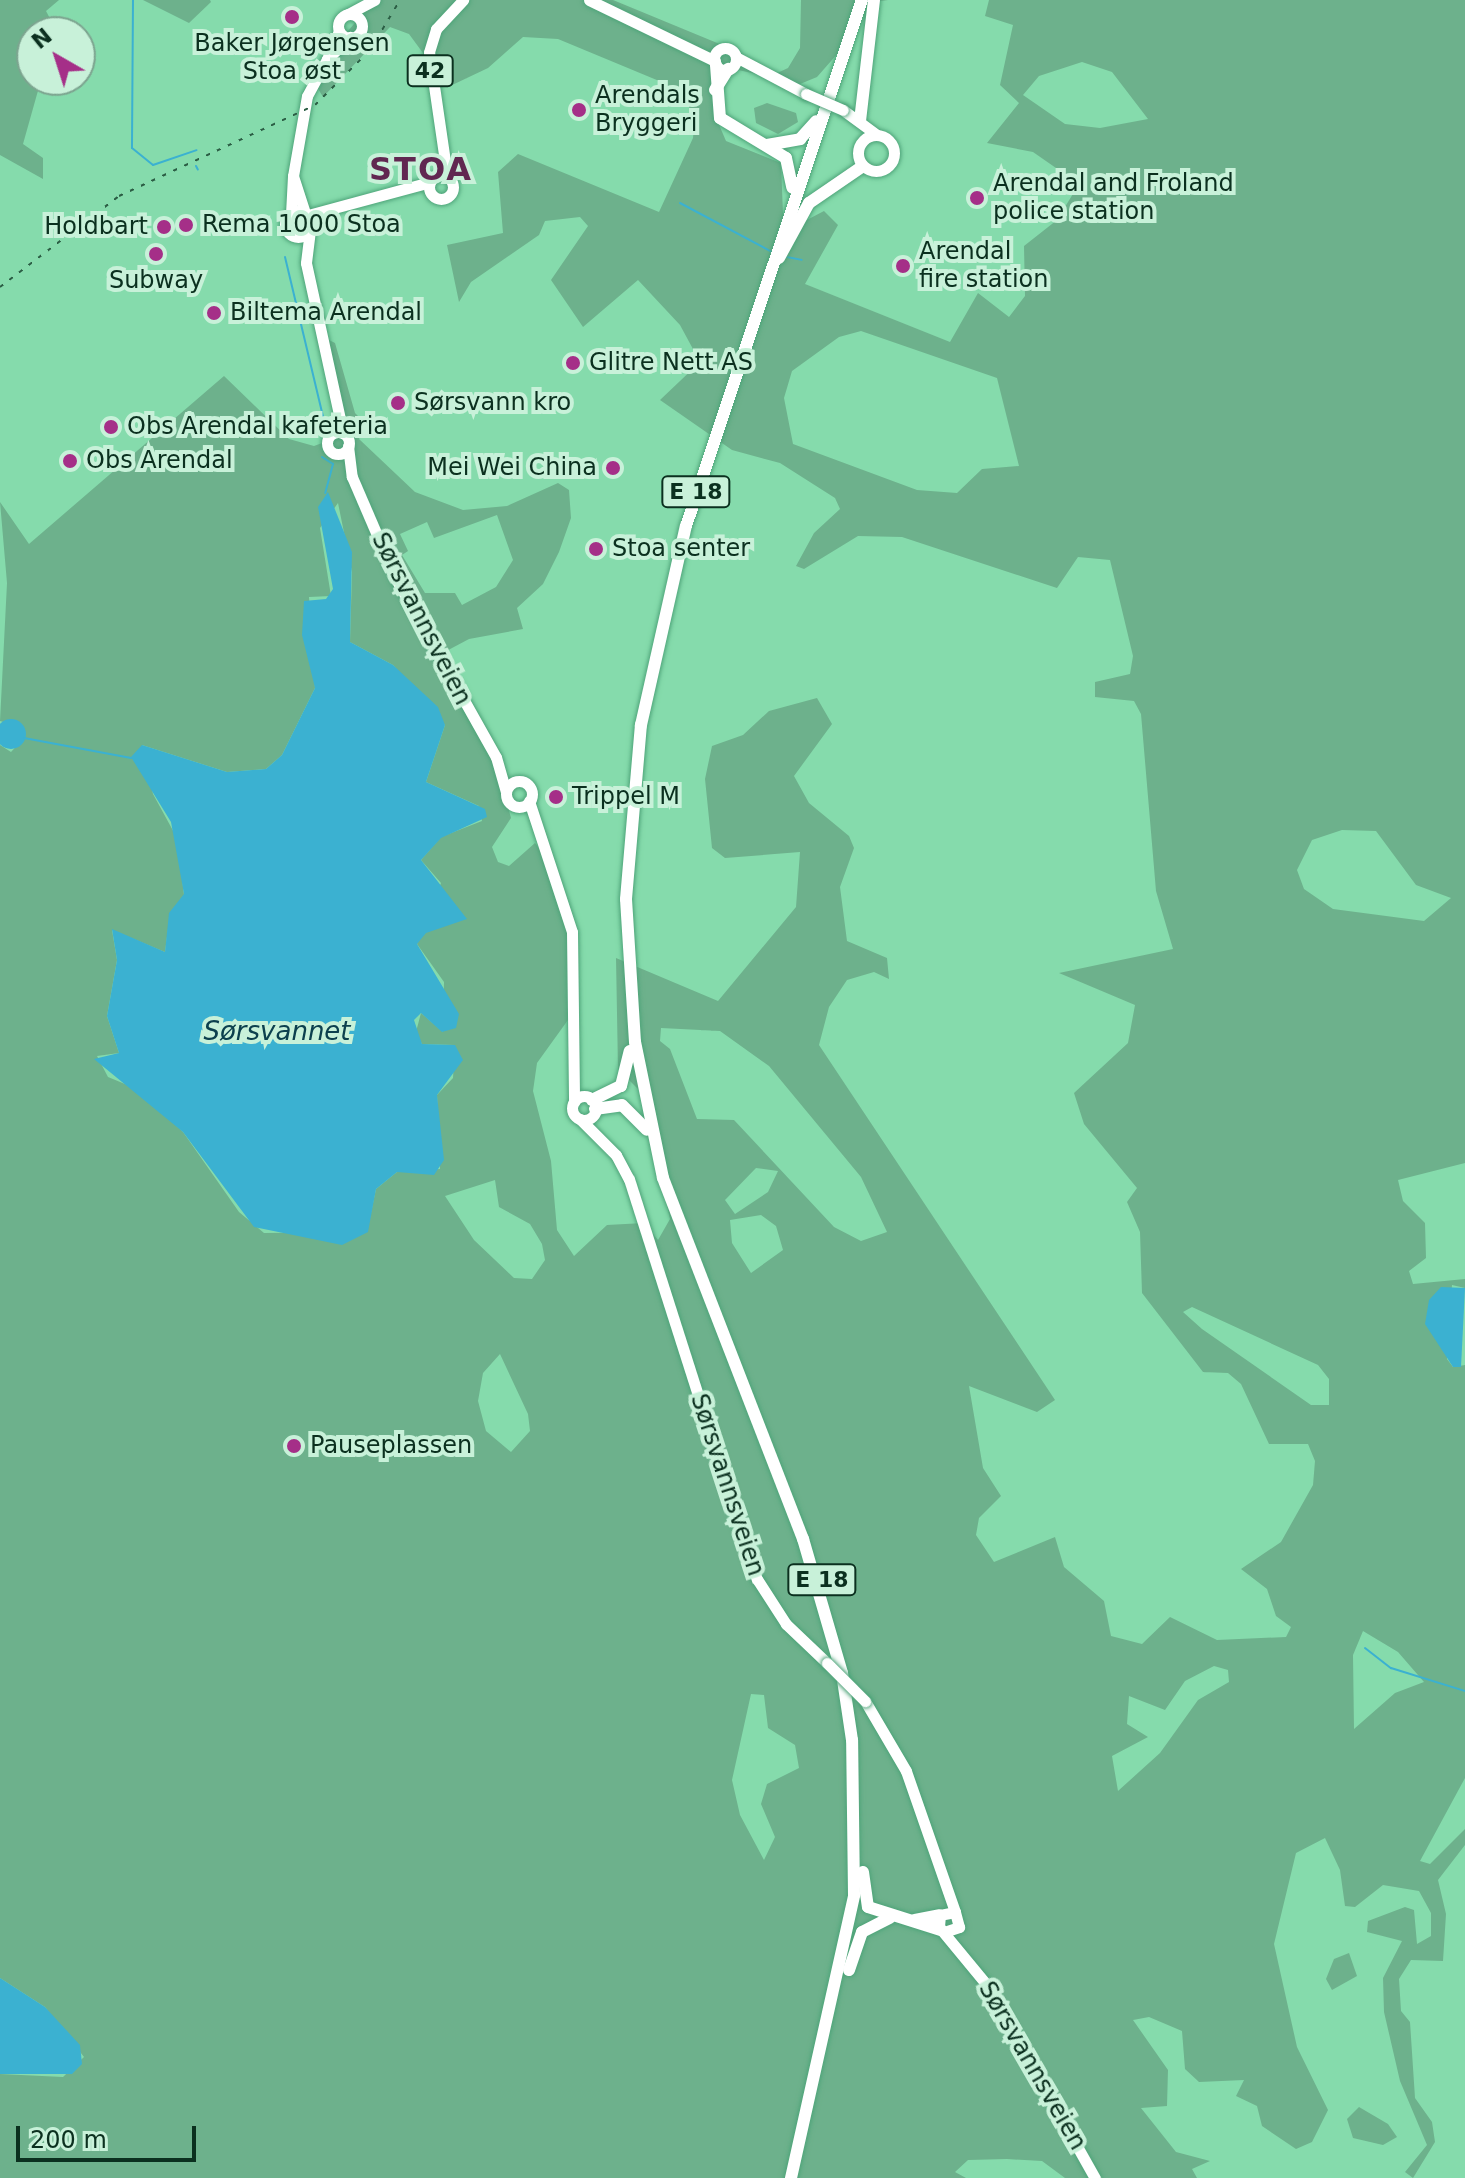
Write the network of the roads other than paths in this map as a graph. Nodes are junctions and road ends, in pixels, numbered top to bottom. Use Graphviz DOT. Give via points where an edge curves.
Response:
graph roads {
  1 [pos="375,0"];
  2 [pos="589,0"];
  3 [pos="865,0"];
  4 [pos="874,0"];
  5 [pos="460,2"];
  6 [pos="348,14"];
  7 [pos="361,25"];
  8 [pos="345,34"];
  9 [pos="689,43"];
  10 [pos="725,64"];
  11 [pos="836,74"];
  12 [pos="843,110"];
  13 [pos="860,121"];
  14 [pos="877,135"];
  15 [pos="439,144"];
  16 [pos="860,144"];
  17 [pos="764,145"];
  18 [pos="863,166"];
  19 [pos="447,175"];
  20 [pos="293,176"];
  21 [pos="431,180"];
  22 [pos="404,192"];
  23 [pos="433,196"];
  24 [pos="291,214"];
  25 [pos="308,221"];
  26 [pos="294,236"];
  27 [pos="783,239"];
  28 [pos="306,263"];
  29 [pos="337,434"];
  30 [pos="348,446"];
  31 [pos="334,453"];
  32 [pos="352,477"];
  33 [pos="496,757"];
  34 [pos="522,782"];
  35 [pos="506,791"];
  36 [pos="529,801"];
  37 [pos="516,806"];
  38 [pos="540,832"];
  39 [pos="633,1003"];
  40 [pos="575,1072"];
  41 [pos="574,1102"];
  42 [pos="592,1105"];
  43 [pos="580,1119"];
  44 [pos="601,1138"];
  45 [pos="663,1178"];
  46 [pos="863,1856"];
  47 [pos="946,1913"];
  48 [pos="891,1917"];
  49 [pos="912,1920"];
  50 [pos="959,1927"];
  51 [pos="943,1931"];
  52 [pos="965,1957"];
  53 [pos="849,1970"];
  54 [pos="791,2178"];
  55 [pos="798,2178"];
  56 [pos="1095,2178"];
  1 -- 6 [label="main road"];
  1 -- 7 [label="main road"];
  2 -- 9 [label="main road"];
  3 -- 11 [label="highway, E 18"];
  3 -- 27 [label="highway, E 18"];
  4 -- 13 [label="highway"];
  5 -- 15 [label="main road, 42" via="430,45"];
  6 -- 7 [label="main road"];
  6 -- 8 [label="main road"];
  7 -- 8 [label="main road"];
  8 -- 20 [label="main road" via="307,96"];
  9 -- 10 [label="main road"];
  9 -- 10 [label="main road" via="722,49"];
  10 -- 12 [label="main road, bridge"];
  10 -- 17 [label="highway, E 18" via="713,92 728,128"];
  11 -- 17 [label="highway, E 18" via="807,133"];
  11 -- 27 [label="highway, E 18"];
  12 -- 13 [label="main road"];
  12 -- 16 [label="main road"];
  13 -- 14 [label="main road"];
  14 -- 16 [label="main road"];
  14 -- 18 [label="main road" via="890,142 891,162 878,171"];
  15 -- 19 [label="main road, 42"];
  15 -- 21 [label="main road, 42"];
  16 -- 18 [label="main road"];
  17 -- 27 [label="highway, E 18" via="793,169"];
  18 -- 27 [label="highway, E 18" via="809,203"];
  19 -- 21 [label="main road"];
  19 -- 23 [label="main road" via="451,194"];
  20 -- 24 [label="main road"];
  20 -- 25 [label="main road"];
  21 -- 22 [label="main road"];
  21 -- 23 [label="main road, 42"];
  22 -- 23 [label="main road"];
  22 -- 25 [label="main road"];
  24 -- 25 [label="main road"];
  24 -- 26 [label="main road" via="286,226"];
  25 -- 26 [label="main road"];
  25 -- 28 [label="main road"];
  26 -- 28 [label="main road"];
  27 -- 39 [label="highway, E 18" via="686,526 644,731 630,955"];
  28 -- 29 [label="main road"];
  29 -- 30 [label="main road, Sørsvannsveien"];
  29 -- 31 [label="main road" via="327,445"];
  30 -- 31 [label="main road"];
  30 -- 32 [label="main road, Sørsvannsveien"];
  31 -- 32 [label="main road, Sørsvannsveien"];
  32 -- 33 [label="main road, Sørsvannsveien" via="416,621"];
  33 -- 34 [label="main road, Sørsvannsveien"];
  33 -- 35 [label="main road, Sørsvannsveien"];
  34 -- 35 [label="main road"];
  34 -- 36 [label="main road, Sørsvannsveien"];
  35 -- 37 [label="main road, Sørsvannsveien"];
  36 -- 37 [label="main road"];
  36 -- 38 [label="main road, Sørsvannsveien"];
  37 -- 38 [label="main road, Sørsvannsveien"];
  38 -- 40 [label="main road, Sørsvannsveien" via="572,932"];
  39 -- 42 [label="highway, E 18" via="624,1081"];
  39 -- 45 [label="highway, E 18"];
  39 -- 46 [label="highway, E 18" via="674,1193 831,1607 858,1743"];
  40 -- 41 [label="main road, Sørsvannsveien"];
  40 -- 42 [label="main road, Sørsvannsveien"];
  41 -- 42 [label="main road"];
  41 -- 43 [label="main road"];
  42 -- 43 [label="main road"];
  42 -- 44 [label="main road, Sørsvannsveien"];
  42 -- 45 [label="highway, E 18" via="622,1105 638,1114"];
  43 -- 44 [label="main road, Sørsvannsveien"];
  44 -- 47 [label="main road, Sørsvannsveien, bridge" via="620,1161 638,1206 757,1579 786,1624 865,1701 906,1771 946,1887"];
  45 -- 54 [label="highway, E 18" via="803,1539 842,1673 852,1740 854,1895"];
  46 -- 48 [label="highway, E 18" via="864,1899"];
  46 -- 53 [label="highway, E 18"];
  47 -- 49 [label="highway"];
  47 -- 50 [label="main road, Sørsvannsveien"];
  47 -- 51 [label="main road"];
  48 -- 49 [label="highway"];
  48 -- 53 [label="highway, E 18" via="862,1932"];
  49 -- 51 [label="highway"];
  50 -- 51 [label="main road"];
  50 -- 52 [label="main road, Sørsvannsveien"];
  51 -- 52 [label="main road, Sørsvannsveien"];
  52 -- 56 [label="main road, Sørsvannsveien"];
  53 -- 55 [label="highway, E 18"];
}
